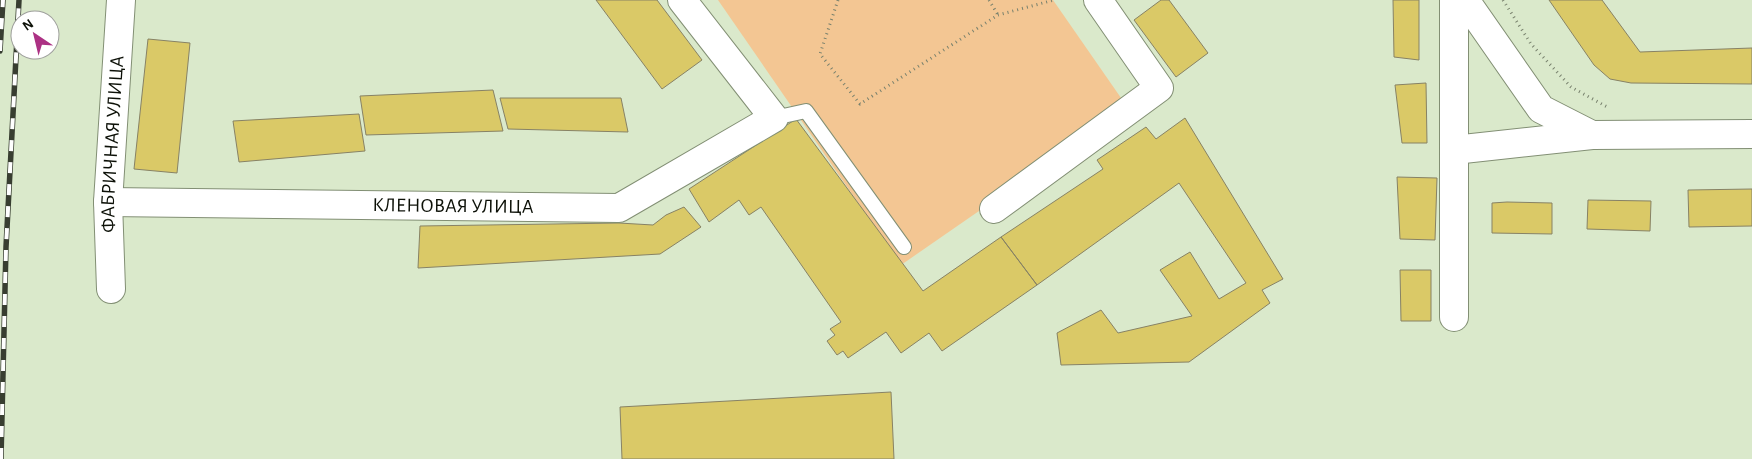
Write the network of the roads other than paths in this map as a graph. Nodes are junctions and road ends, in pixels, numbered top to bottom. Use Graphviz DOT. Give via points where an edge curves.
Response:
graph roads {
  1 [pos="121,0"];
  2 [pos="682,0"];
  3 [pos="1098,0"];
  4 [pos="1454,0"];
  5 [pos="1465,0"];
  6 [pos="774,118"];
  7 [pos="1752,134"];
  8 [pos="1592,135"];
  9 [pos="1454,150"];
  10 [pos="108,202"];
  11 [pos="994,209"];
  12 [pos="904,247"];
  13 [pos="111,289"];
  14 [pos="1454,316"];
  1 -- 10 [label="street, ФАБРИЧНАЯ УЛИЦА"];
  2 -- 6 [label="street"];
  3 -- 11 [label="street" via="1159,88"];
  4 -- 9 [label="street"];
  5 -- 8 [label="street" via="1541,110"];
  6 -- 10 [label="street, КЛЕНОВАЯ УЛИЦА" via="619,208"];
  6 -- 12 [label="lane" via="806,111"];
  7 -- 8 [label="street"];
  8 -- 9 [label="street"];
  9 -- 14 [label="street"];
  10 -- 13 [label="street, ФАБРИЧНАЯ УЛИЦА"];
}
